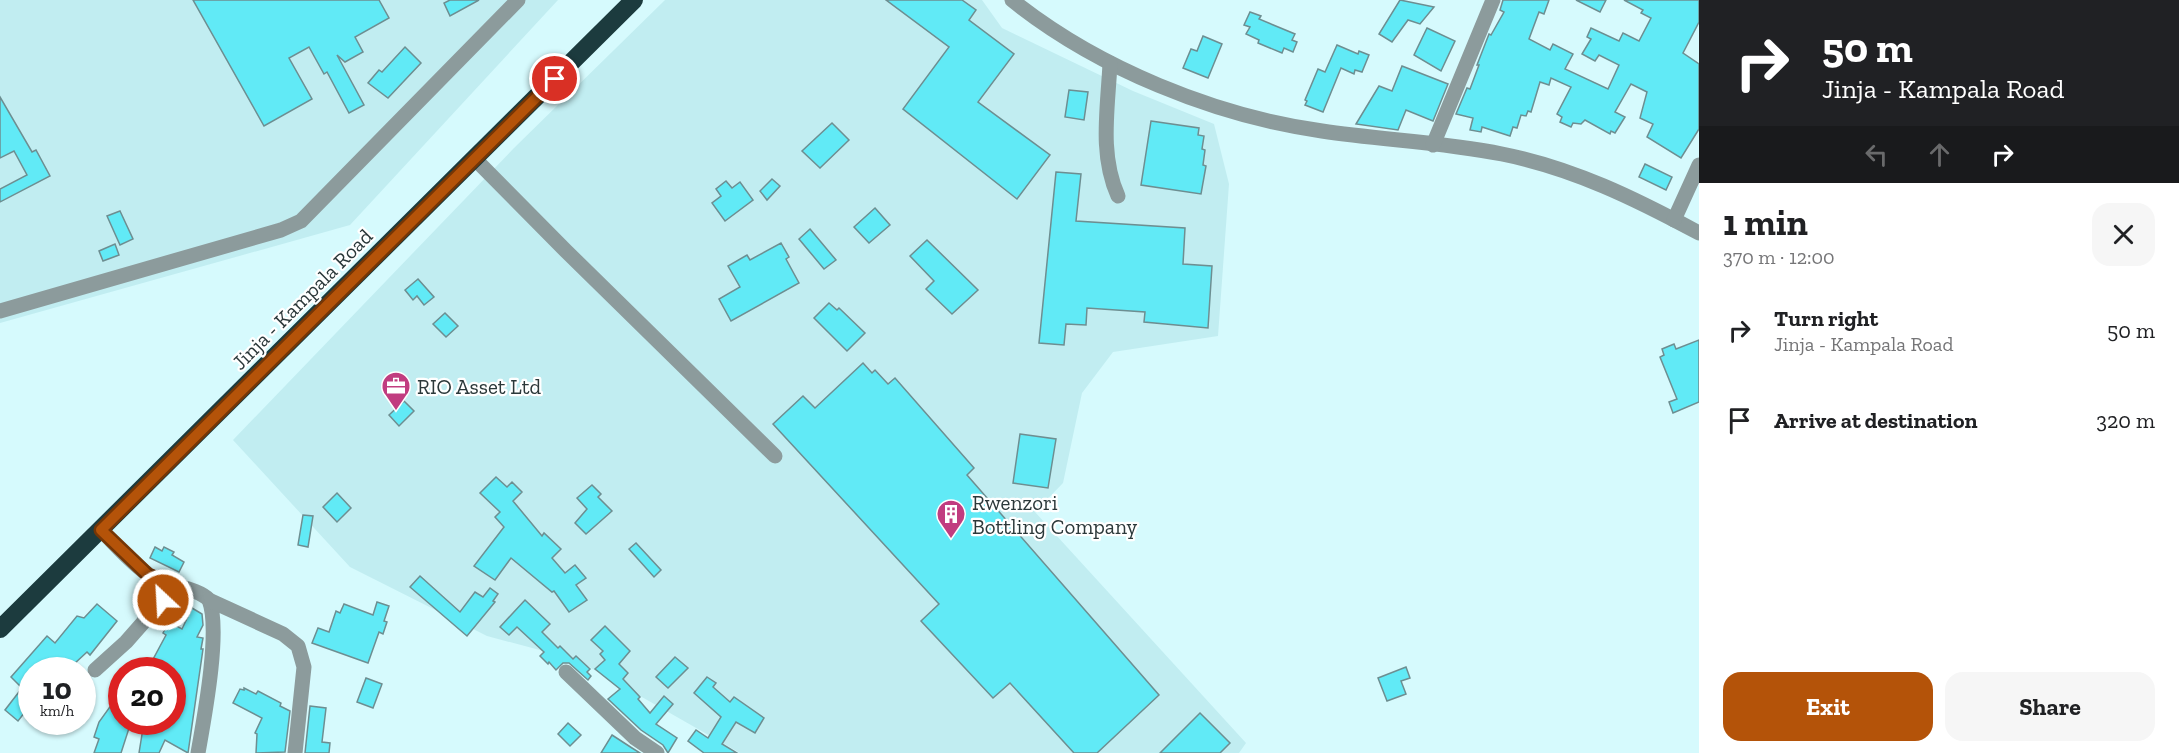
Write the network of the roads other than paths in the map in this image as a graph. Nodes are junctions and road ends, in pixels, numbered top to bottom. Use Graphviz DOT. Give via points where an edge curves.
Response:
graph roads {
  1 [pos="518,0"];
  2 [pos="634,0"];
  3 [pos="1012,0"];
  4 [pos="1493,0"];
  5 [pos="1110,63"];
  6 [pos="1433,145"];
  7 [pos="475,159"];
  8 [pos="1699,165"];
  9 [pos="1118,196"];
  10 [pos="1674,220"];
  11 [pos="1699,233"];
  12 [pos="0,311"];
  13 [pos="775,456"];
  14 [pos="101,530"];
  15 [pos="162,581"];
  16 [pos="209,600"];
  17 [pos="0,629"];
  18 [pos="96,669"];
  19 [pos="566,672"];
  20 [pos="198,753"];
  21 [pos="295,753"];
  22 [pos="657,753"];
  1 -- 12 [label="street" via="301,222"];
  2 -- 7 [label="highway, Jinja - Kampala Road"];
  3 -- 5 [label="street"];
  4 -- 6 [label="street"];
  5 -- 6 [label="street" via="1184,95 1284,124"];
  5 -- 9 [label="street" via="1106,150"];
  6 -- 10 [label="street" via="1502,154 1556,168 1600,183"];
  7 -- 13 [label="street"];
  7 -- 14 [label="highway, Jinja - Kampala Road"];
  8 -- 10 [label="street"];
  10 -- 11 [label="street"];
  14 -- 15 [label="street" via="148,575"];
  14 -- 17 [label="highway, Jinja - Kampala Road"];
  15 -- 16 [label="street"];
  15 -- 18 [label="street" via="163,600"];
  16 -- 20 [label="street" via="213,623"];
  16 -- 21 [label="street" via="283,634 298,646 304,667"];
  19 -- 22 [label="street" via="635,738"];
}
